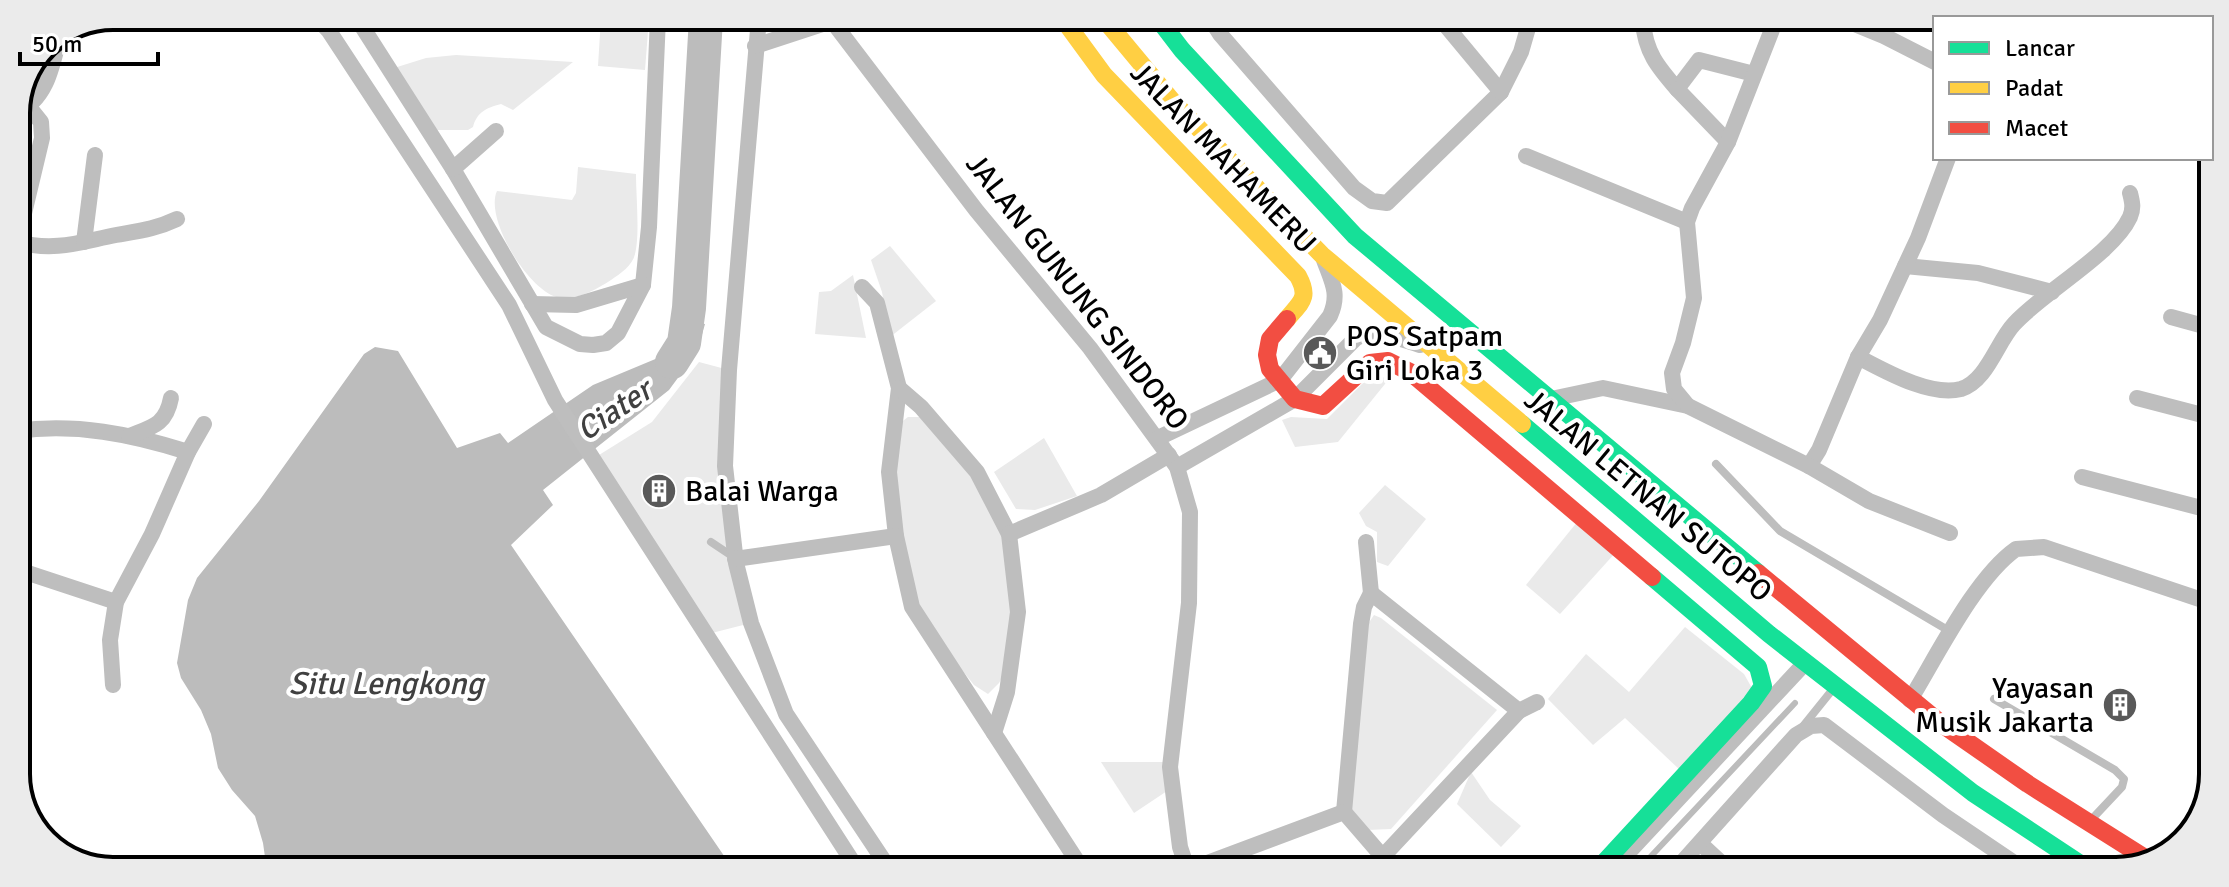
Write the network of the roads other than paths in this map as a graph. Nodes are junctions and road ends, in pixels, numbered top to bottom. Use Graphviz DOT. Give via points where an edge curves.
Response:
graph roads {
  1 [pos="328,30"];
  2 [pos="364,30"];
  3 [pos="657,30"];
  4 [pos="757,30"];
  5 [pos="802,30"];
  6 [pos="840,30"];
  7 [pos="1071,30"];
  8 [pos="1113,30"];
  9 [pos="1167,30"];
  10 [pos="1217,30"];
  11 [pos="1449,30"];
  12 [pos="1527,30"];
  13 [pos="1644,30"];
  14 [pos="1772,30"];
  15 [pos="1886,30"];
  16 [pos="755,46"];
  17 [pos="54,54"];
  18 [pos="1933,61"];
  19 [pos="1754,74"];
  20 [pos="1677,89"];
  21 [pos="1501,92"];
  22 [pos="31,103"];
  23 [pos="30,115"];
  24 [pos="496,131"];
  25 [pos="1728,142"];
  26 [pos="95,155"];
  27 [pos="1526,156"];
  28 [pos="1947,160"];
  29 [pos="453,169"];
  30 [pos="30,189"];
  31 [pos="2130,193"];
  32 [pos="177,219"];
  33 [pos="1687,222"];
  34 [pos="84,242"];
  35 [pos="30,246"];
  36 [pos="1322,255"];
  37 [pos="1905,266"];
  38 [pos="643,285"];
  39 [pos="862,287"];
  40 [pos="2052,292"];
  41 [pos="532,304"];
  42 [pos="2171,317"];
  43 [pos="2199,325"];
  44 [pos="1430,348"];
  45 [pos="1858,357"];
  46 [pos="1280,380"];
  47 [pos="899,388"];
  48 [pos="1580,394"];
  49 [pos="171,398"];
  50 [pos="2137,398"];
  51 [pos="1295,399"];
  52 [pos="1551,399"];
  53 [pos="1688,406"];
  54 [pos="2199,414"];
  55 [pos="1571,415"];
  56 [pos="204,424"];
  57 [pos="30,430"];
  58 [pos="129,436"];
  59 [pos="1158,438"];
  60 [pos="188,452"];
  61 [pos="1173,461"];
  62 [pos="1716,464"];
  63 [pos="1809,466"];
  64 [pos="2082,477"];
  65 [pos="2199,507"];
  66 [pos="1950,533"];
  67 [pos="1009,534"];
  68 [pos="896,536"];
  69 [pos="711,542"];
  70 [pos="1366,542"];
  71 [pos="735,559"];
  72 [pos="30,574"];
  73 [pos="1371,593"];
  74 [pos="2199,599"];
  75 [pos="116,602"];
  76 [pos="1952,632"];
  77 [pos="1806,662"];
  78 [pos="113,685"];
  79 [pos="1836,686"];
  80 [pos="1994,699"];
  81 [pos="1910,700"];
  82 [pos="1537,702"];
  83 [pos="1519,711"];
  84 [pos="1803,730"];
  85 [pos="994,733"];
  86 [pos="1344,812"];
  87 [pos="2088,824"];
  88 [pos="1701,844"];
  89 [pos="2138,854"];
  90 [pos="850,857"];
  91 [pos="881,857"];
  92 [pos="1075,857"];
  93 [pos="1183,857"];
  94 [pos="1223,857"];
  95 [pos="1374,857"];
  96 [pos="1382,857"];
  97 [pos="1609,857"];
  98 [pos="1624,857"];
  99 [pos="1688,857"];
  100 [pos="1715,857"];
  101 [pos="2005,857"];
  102 [pos="2070,857"];
  1 -- 90 [label="street" via="509,305 555,400"];
  2 -- 29 [label="street"];
  3 -- 38 [label="street"];
  4 -- 16 [label="street"];
  5 -- 16 [label="street"];
  6 -- 59 [label="street, JALAN GUNUNG SINDORO"];
  7 -- 46 [label="main road, JALAN MAHAMERU" via="1104,75 1298,276 1305,289 1303,299 1267,347 1270,369"];
  8 -- 36 [label="main road, JALAN LETNAN SUTOPO" via="1173,102"];
  9 -- 52 [label="main road, JALAN LETNAN SUTOPO" via="1355,236"];
  10 -- 21 [label="street" via="1354,188 1372,201 1387,203"];
  11 -- 21 [label="street"];
  12 -- 21 [label="street"];
  13 -- 20 [label="street" via="1654,63"];
  14 -- 19 [label="street"];
  15 -- 18 [label="street"];
  16 -- 71 [label="street" via="726,434"];
  17 -- 22 [label="street" via="42,94"];
  19 -- 20 [label="street" via="1699,60"];
  19 -- 25 [label="street"];
  20 -- 25 [label="street"];
  23 -- 30 [label="street" via="41,122 42,138"];
  24 -- 29 [label="street"];
  25 -- 33 [label="street"];
  26 -- 34 [label="street"];
  27 -- 33 [label="street"];
  28 -- 37 [label="street"];
  29 -- 41 [label="street"];
  31 -- 40 [label="street" via="2130,219"];
  32 -- 34 [label="street" via="159,228"];
  33 -- 53 [label="street" via="1694,298 1672,381"];
  34 -- 35 [label="street"];
  36 -- 44 [label="main road, JALAN LETNAN SUTOPO"];
  36 -- 46 [label="street" via="1337,292 1335,304"];
  37 -- 40 [label="street" via="1978,273"];
  37 -- 45 [label="street"];
  38 -- 41 [label="street" via="576,305"];
  38 -- 41 [label="street" via="618,333 606,343 580,344 562,337 546,327"];
  39 -- 47 [label="street" via="877,303"];
  40 -- 45 [label="street" via="2014,324 1975,383 1961,389 1944,391 1898,378"];
  42 -- 43 [label="street"];
  44 -- 51 [label="street" via="1367,333"];
  44 -- 77 [label="main road, JALAN LETNAN SUTOPO"];
  45 -- 63 [label="street"];
  46 -- 51 [label="main road"];
  46 -- 59 [label="street"];
  47 -- 67 [label="street" via="977,472"];
  47 -- 68 [label="street" via="889,472"];
  48 -- 52 [label="street"];
  48 -- 53 [label="street" via="1603,388"];
  48 -- 55 [label="street"];
  49 -- 58 [label="street" via="158,425"];
  50 -- 54 [label="street"];
  51 -- 61 [label="street"];
  51 -- 97 [label="main road" via="1323,406 1370,363 1388,361 1410,372 1758,667 1763,686 1751,703"];
  52 -- 55 [label="main road, JALAN LETNAN SUTOPO"];
  53 -- 63 [label="street"];
  55 -- 81 [label="main road, JALAN LETNAN SUTOPO"];
  56 -- 60 [label="street"];
  57 -- 58 [label="street" via="76,427"];
  58 -- 60 [label="street"];
  59 -- 61 [label="street, JALAN GUNUNG SINDORO"];
  60 -- 75 [label="street"];
  61 -- 67 [label="street"];
  61 -- 93 [label="street, JALAN GUNUNG SINDORO" via="1190,512 1189,603 1170,767"];
  62 -- 76 [label="lane" via="1780,531"];
  63 -- 66 [label="street" via="1869,501"];
  64 -- 65 [label="street"];
  67 -- 85 [label="street" via="1018,612 1007,692"];
  68 -- 71 [label="street"];
  68 -- 85 [label="street" via="912,607"];
  69 -- 71 [label="lane"];
  70 -- 73 [label="street"];
  71 -- 91 [label="street" via="751,623 786,714"];
  72 -- 75 [label="street"];
  73 -- 83 [label="street"];
  73 -- 86 [label="street" via="1361,624"];
  74 -- 76 [label="street" via="2044,547 2024,547 2008,554"];
  75 -- 78 [label="street" via="110,640"];
  76 -- 81 [label="street"];
  77 -- 79 [label="main road, JALAN LETNAN SUTOPO"];
  77 -- 98 [label="street"];
  79 -- 84 [label="lane"];
  79 -- 102 [label="main road, JALAN LETNAN SUTOPO" via="1973,793"];
  80 -- 87 [label="lane" via="2124,779"];
  81 -- 87 [label="main road, JALAN LETNAN SUTOPO"];
  82 -- 83 [label="street"];
  83 -- 96 [label="street"];
  84 -- 88 [label="street"];
  84 -- 101 [label="street" via="1829,728"];
  85 -- 92 [label="street"];
  86 -- 94 [label="street"];
  86 -- 95 [label="street"];
  87 -- 89 [label="main road, JALAN LETNAN SUTOPO"];
  88 -- 99 [label="street"];
  88 -- 100 [label="street"];
}
